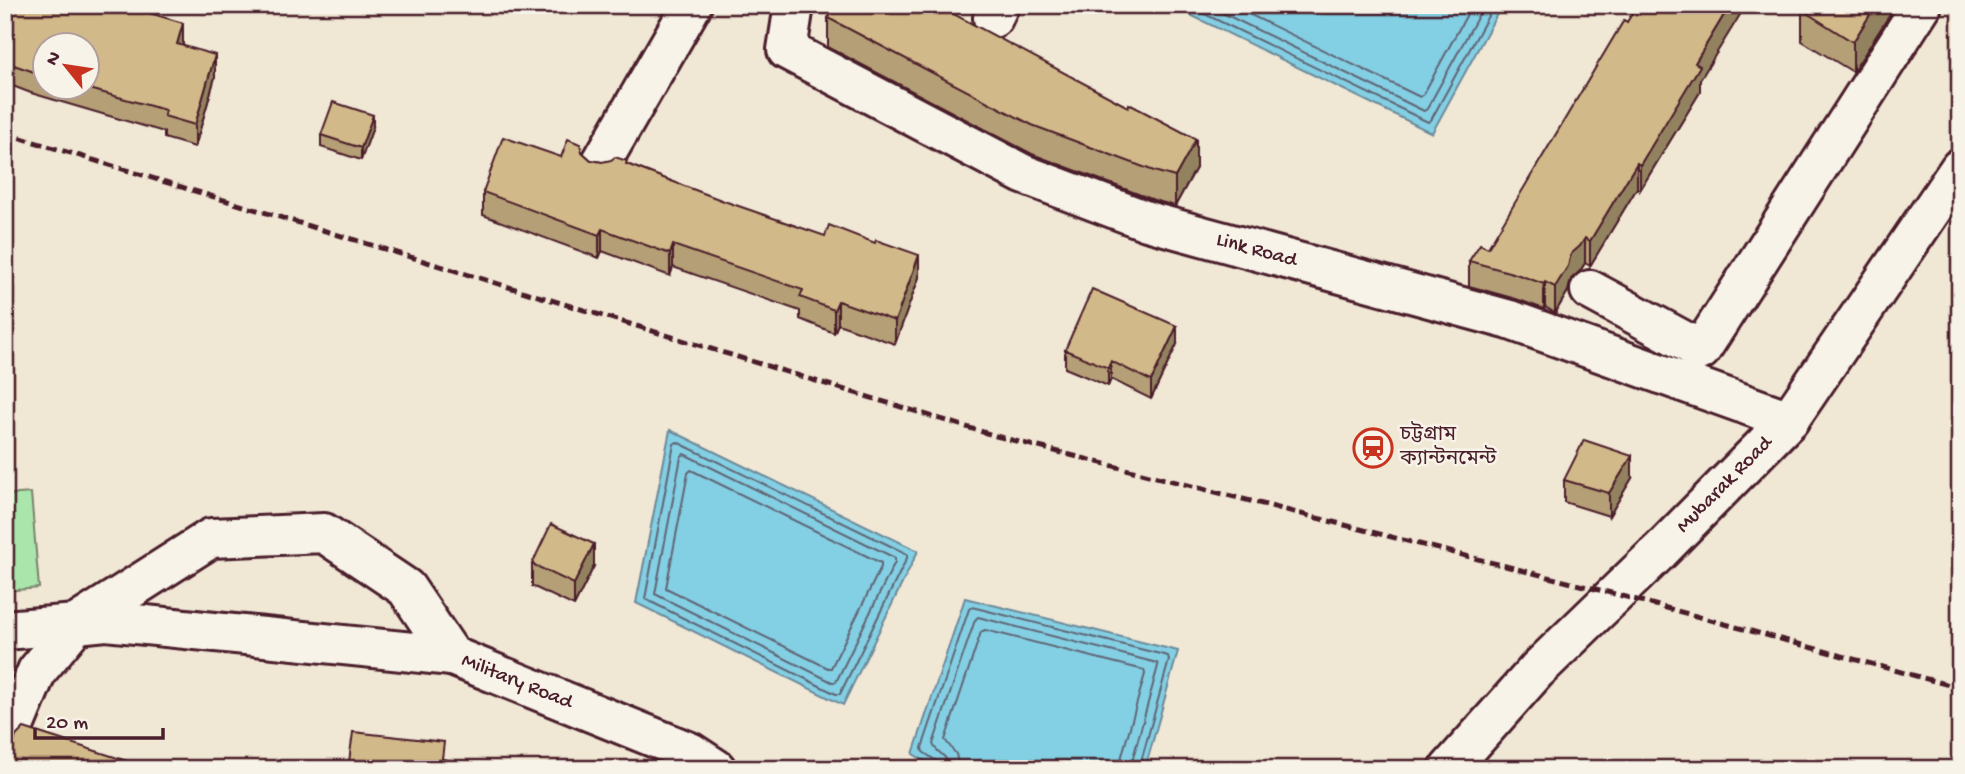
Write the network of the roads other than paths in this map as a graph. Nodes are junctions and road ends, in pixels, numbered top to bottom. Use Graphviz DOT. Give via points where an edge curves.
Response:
graph roads {
  1 [pos="692,5"];
  2 [pos="794,5"];
  3 [pos="1922,5"];
  4 [pos="601,163"];
  5 [pos="1960,168"];
  6 [pos="1590,290"];
  7 [pos="1789,420"];
  8 [pos="76,624"];
  9 [pos="5,629"];
  10 [pos="452,656"];
  11 [pos="5,748"];
  12 [pos="716,769"];
  13 [pos="1449,769"];
  1 -- 4 [label="street"];
  2 -- 7 [label="street, Link Road" via="787,50 1023,174 1147,221 1510,320"];
  3 -- 6 [label="street" via="1701,350"];
  5 -- 7 [label="street, Mubarak Road"];
  7 -- 13 [label="street, Mubarak Road" via="1538,670"];
  8 -- 9 [label="street, Military Road"];
  8 -- 10 [label="street" via="106,621"];
  8 -- 10 [label="street, Military Road" via="211,538 324,533 406,589"];
  8 -- 11 [label="street" via="37,671"];
  10 -- 12 [label="street, Military Road" via="690,752"];
}
